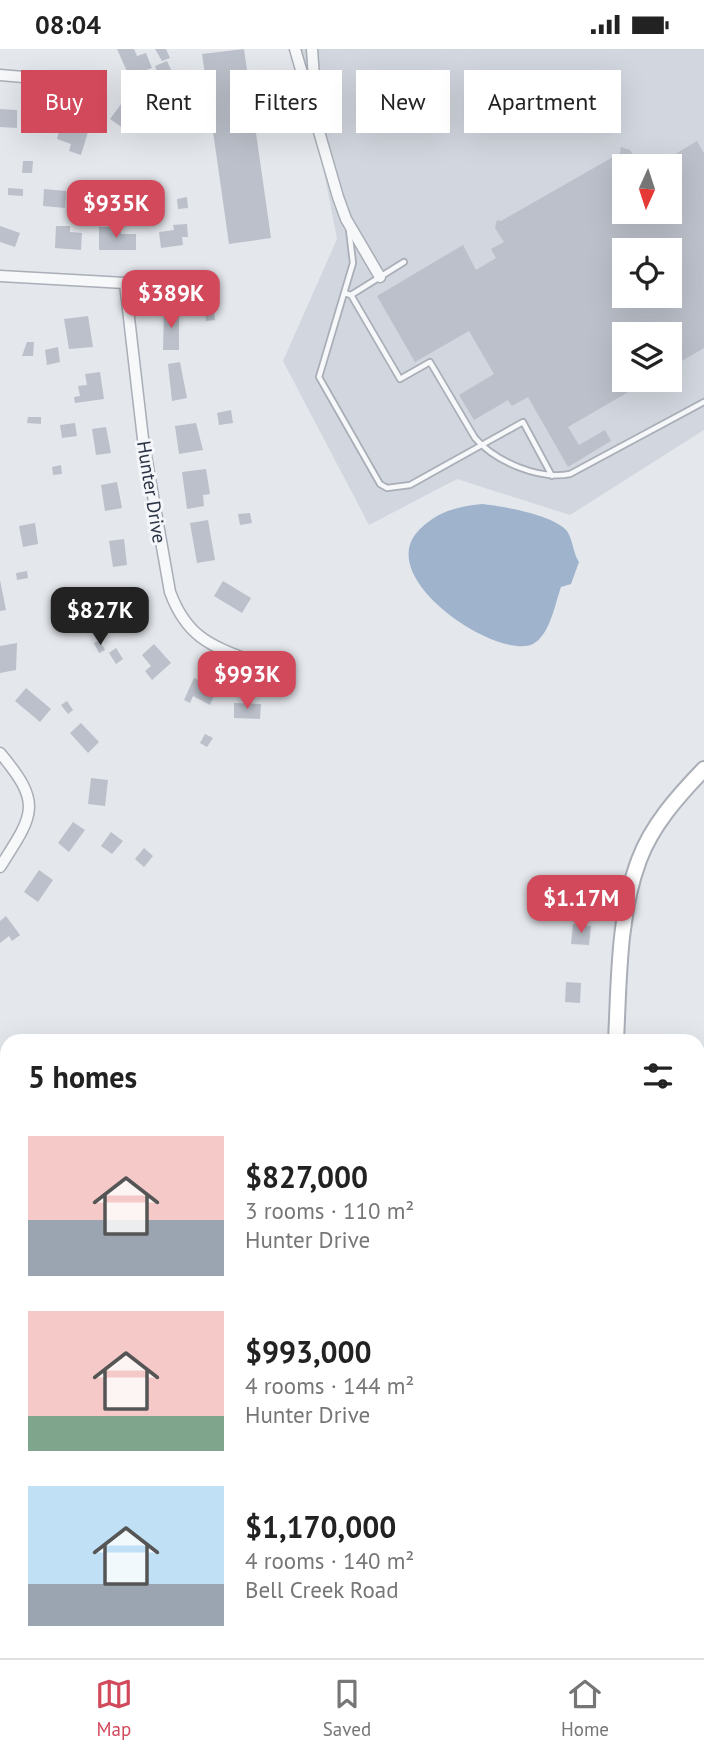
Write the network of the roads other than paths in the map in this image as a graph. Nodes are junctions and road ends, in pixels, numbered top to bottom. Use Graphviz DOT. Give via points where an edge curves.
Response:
graph roads {
  1 [pos="295,49"];
  2 [pos="312,49"];
  3 [pos="302,70"];
  4 [pos="313,70"];
  5 [pos="0,75"];
  6 [pos="21,77"];
  7 [pos="321,133"];
  8 [pos="346,219"];
  9 [pos="404,262"];
  10 [pos="0,276"];
  11 [pos="380,277"];
  12 [pos="190,279"];
  13 [pos="125,283"];
  14 [pos="344,293"];
  15 [pos="351,295"];
  16 [pos="704,402"];
  17 [pos="482,446"];
  18 [pos="552,476"];
  19 [pos="249,660"];
  20 [pos="0,753"];
  21 [pos="704,769"];
  22 [pos="0,867"];
  23 [pos="617,1034"];
  1 -- 3 [label="street"];
  2 -- 4 [label="street"];
  5 -- 6 [label="street"];
  7 -- 8 [label="street"];
  8 -- 11 [label="street"];
  8 -- 14 [label="lane" via="353,263"];
  9 -- 11 [label="lane"];
  10 -- 13 [label="street"];
  11 -- 15 [label="lane"];
  12 -- 13 [label="street"];
  13 -- 19 [label="street, Hunter Drive" via="143,439 170,592 178,614 198,636"];
  14 -- 15 [label="lane"];
  14 -- 17 [label="lane" via="319,377 380,484 410,485"];
  15 -- 17 [label="lane" via="400,379 430,362"];
  16 -- 18 [label="lane" via="570,474"];
  17 -- 18 [label="lane" via="508,462"];
  17 -- 18 [label="lane" via="523,422"];
  20 -- 22 [label="street" via="19,774 29,800 28,821"];
  21 -- 23 [label="street" via="663,817 640,859 628,904"];
}
